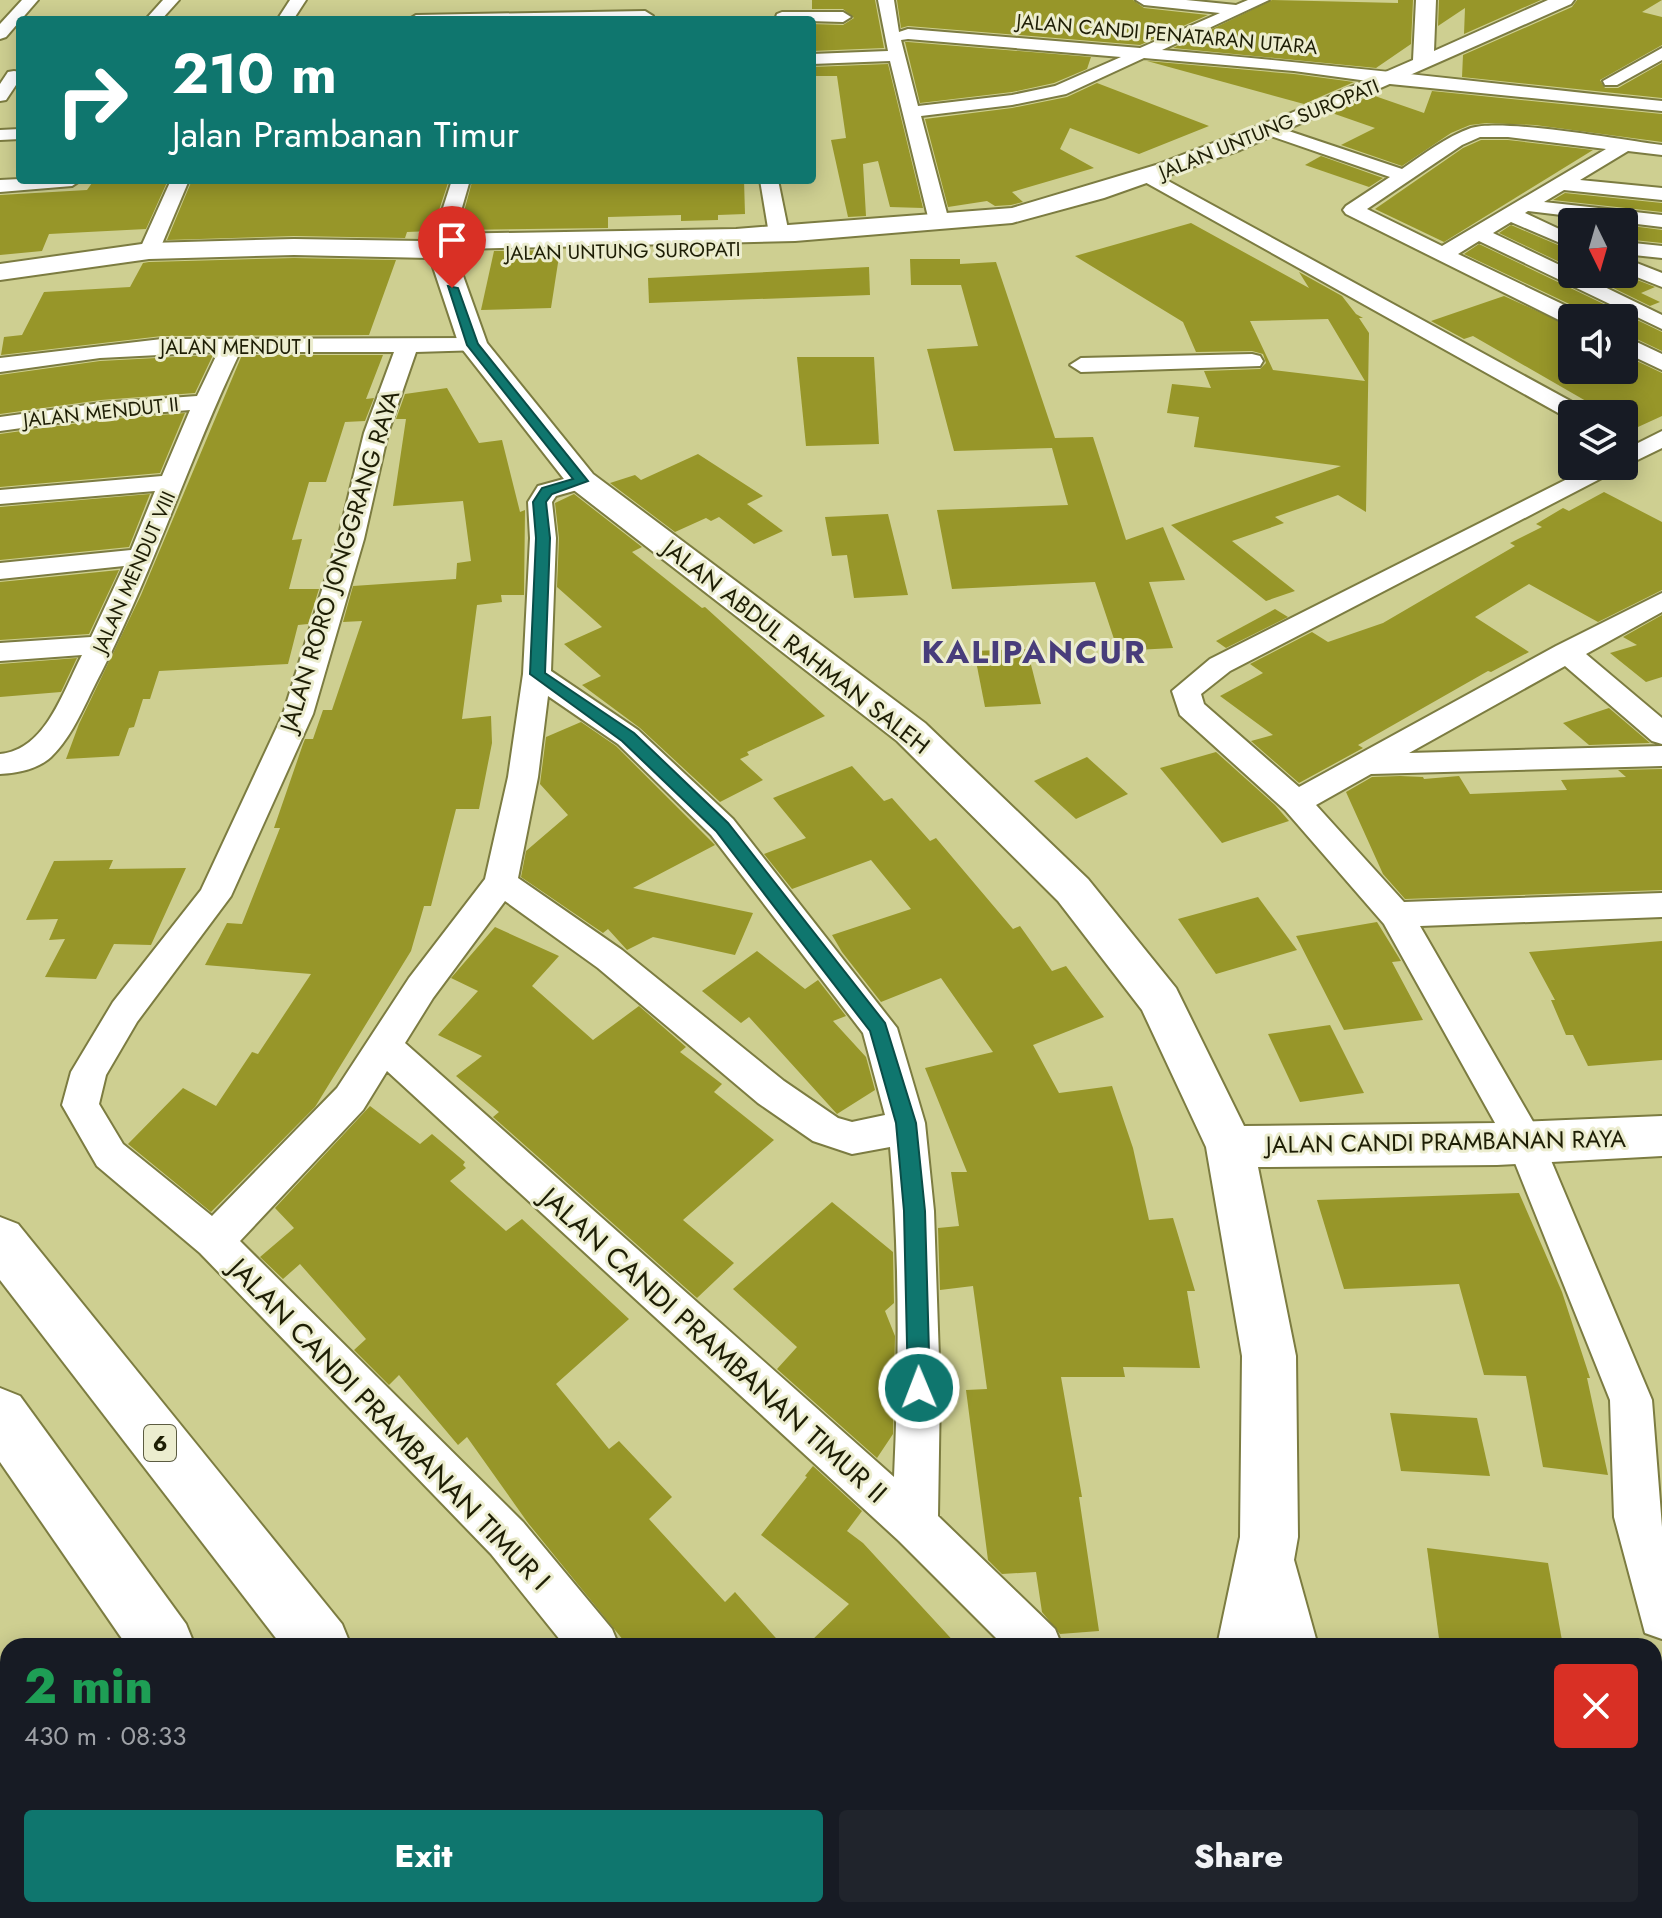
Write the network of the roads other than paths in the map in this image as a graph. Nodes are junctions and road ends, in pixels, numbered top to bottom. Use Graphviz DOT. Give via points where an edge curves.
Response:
graph roads {
  1 [pos="171,0"];
  2 [pos="1144,0"];
  3 [pos="1261,0"];
  4 [pos="1426,0"];
  5 [pos="1564,0"];
  6 [pos="886,7"];
  7 [pos="1240,10"];
  8 [pos="645,12"];
  9 [pos="776,13"];
  10 [pos="157,16"];
  11 [pos="530,16"];
  12 [pos="911,16"];
  13 [pos="843,17"];
  14 [pos="892,38"];
  15 [pos="1141,45"];
  16 [pos="1662,53"];
  17 [pos="897,56"];
  18 [pos="816,59"];
  19 [pos="1423,63"];
  20 [pos="1462,67"];
  21 [pos="7,76"];
  22 [pos="1390,79"];
  23 [pos="1648,85"];
  24 [pos="0,96"];
  25 [pos="1662,106"];
  26 [pos="911,112"];
  27 [pos="1268,129"];
  28 [pos="1624,146"];
  29 [pos="1662,150"];
  30 [pos="1405,176"];
  31 [pos="1150,177"];
  32 [pos="24,184"];
  33 [pos="178,184"];
  34 [pos="460,184"];
  35 [pos="770,184"];
  36 [pos="1561,184"];
  37 [pos="0,186"];
  38 [pos="1662,194"];
  39 [pos="1517,210"];
  40 [pos="1662,221"];
  41 [pos="951,222"];
  42 [pos="1478,233"];
  43 [pos="779,234"];
  44 [pos="1558,234"];
  45 [pos="436,248"];
  46 [pos="1638,249"];
  47 [pos="149,251"];
  48 [pos="1662,252"];
  49 [pos="1443,254"];
  50 [pos="1638,270"];
  51 [pos="0,272"];
  52 [pos="1662,281"];
  53 [pos="1558,311"];
  54 [pos="1662,323"];
  55 [pos="1662,344"];
  56 [pos="407,345"];
  57 [pos="473,345"];
  58 [pos="1638,346"];
  59 [pos="232,347"];
  60 [pos="1638,351"];
  61 [pos="1252,361"];
  62 [pos="1662,363"];
  63 [pos="0,365"];
  64 [pos="1081,365"];
  65 [pos="203,402"];
  66 [pos="1558,403"];
  67 [pos="0,424"];
  68 [pos="1584,480"];
  69 [pos="582,481"];
  70 [pos="174,482"];
  71 [pos="0,497"];
  72 [pos="140,557"];
  73 [pos="0,571"];
  74 [pos="1662,601"];
  75 [pos="103,645"];
  76 [pos="0,652"];
  77 [pos="1566,652"];
  78 [pos="537,674"];
  79 [pos="1662,734"];
  80 [pos="1662,756"];
  81 [pos="0,764"];
  82 [pos="1365,764"];
  83 [pos="1296,802"];
  84 [pos="501,882"];
  85 [pos="1662,905"];
  86 [pos="1396,915"];
  87 [pos="385,1047"];
  88 [pos="906,1123"];
  89 [pos="1662,1136"];
  90 [pos="1526,1143"];
  91 [pos="1230,1147"];
  92 [pos="0,1240"];
  93 [pos="214,1241"];
  94 [pos="1647,1400"];
  95 [pos="0,1415"];
  96 [pos="915,1525"];
  97 [pos="1269,1537"];
  98 [pos="1662,1616"];
  99 [pos="158,1638"];
  100 [pos="314,1638"];
  101 [pos="588,1638"];
  102 [pos="1030,1638"];
  103 [pos="1250,1638"];
  104 [pos="1292,1638"];
  1 -- 10 [label="street"];
  2 -- 7 [label="street"];
  3 -- 7 [label="street"];
  4 -- 19 [label="main road"];
  5 -- 19 [label="main road, JALAN UNTUNG SUROPATI"];
  6 -- 12 [label="street"];
  6 -- 14 [label="street"];
  7 -- 15 [label="street" via="1170,39"];
  8 -- 11 [label="street"];
  9 -- 13 [label="street"];
  14 -- 15 [label="street, JALAN CANDI PENATARAN UTARA" via="908,34"];
  14 -- 17 [label="street"];
  15 -- 22 [label="street, JALAN CANDI PENATARAN UTARA"];
  15 -- 26 [label="street" via="1060,90"];
  16 -- 23 [label="street" via="1604,81"];
  17 -- 18 [label="street"];
  17 -- 26 [label="street"];
  19 -- 20 [label="street"];
  19 -- 22 [label="main road, JALAN UNTUNG SUROPATI"];
  21 -- 24 [label="street"];
  22 -- 25 [label="street, JALAN CANDI PENATARAN UTARA"];
  22 -- 27 [label="main road, JALAN UNTUNG SUROPATI"];
  26 -- 41 [label="street"];
  27 -- 30 [label="street"];
  27 -- 31 [label="main road, JALAN UNTUNG SUROPATI"];
  28 -- 29 [label="street"];
  28 -- 30 [label="street" via="1478,132"];
  28 -- 36 [label="street"];
  30 -- 49 [label="street" via="1353,210"];
  31 -- 41 [label="main road, JALAN UNTUNG SUROPATI" via="1024,213"];
  31 -- 66 [label="street"];
  32 -- 37 [label="street"];
  33 -- 47 [label="street"];
  34 -- 45 [label="street"];
  35 -- 43 [label="street"];
  36 -- 38 [label="street"];
  36 -- 39 [label="street"];
  39 -- 40 [label="street"];
  39 -- 42 [label="street"];
  39 -- 44 [label="street"];
  41 -- 43 [label="main road, JALAN UNTUNG SUROPATI"];
  41 -- 45 [label="main road, JALAN UNTUNG SUROPATI" via="948,232 842,244 741,249"];
  42 -- 49 [label="street"];
  42 -- 54 [label="street"];
  43 -- 45 [label="main road, JALAN UNTUNG SUROPATI"];
  45 -- 47 [label="main road, JALAN UNTUNG SUROPATI"];
  45 -- 57 [label="main road, JALAN ABDUL RAHMAN SALEH"];
  46 -- 48 [label="street"];
  47 -- 51 [label="main road, JALAN UNTUNG SUROPATI"];
  49 -- 53 [label="street"];
  50 -- 52 [label="street"];
  55 -- 58 [label="street"];
  56 -- 57 [label="street, JALAN MENDUT I"];
  56 -- 59 [label="street, JALAN MENDUT I"];
  56 -- 93 [label="street, JALAN RORO JONGGRANG RAYA" via="376,433 351,539 298,714 215,896 125,1012 89,1072 80,1105 110,1155"];
  57 -- 69 [label="main road, JALAN ABDUL RAHMAN SALEH"];
  59 -- 63 [label="street, JALAN MENDUT I" via="162,346"];
  59 -- 65 [label="street, JALAN MENDUT VIII"];
  60 -- 62 [label="street"];
  61 -- 64 [label="street"];
  65 -- 67 [label="street, JALAN MENDUT II"];
  65 -- 70 [label="street, JALAN MENDUT VIII"];
  68 -- 83 [label="street" via="1220,665 1186,691 1190,708"];
  69 -- 78 [label="street" via="547,491 540,502"];
  69 -- 91 [label="main road, JALAN ABDUL RAHMAN SALEH" via="911,732 1073,890 1160,1000"];
  70 -- 71 [label="street"];
  70 -- 72 [label="street, JALAN MENDUT VIII"];
  72 -- 73 [label="street"];
  72 -- 75 [label="street, JALAN MENDUT VIII"];
  74 -- 77 [label="street"];
  75 -- 76 [label="street"];
  75 -- 81 [label="street, JALAN MENDUT VIII" via="45,745 20,762"];
  77 -- 79 [label="street"];
  77 -- 82 [label="street"];
  78 -- 84 [label="street"];
  78 -- 88 [label="street" via="628,737 722,827 879,1028"];
  80 -- 82 [label="street"];
  82 -- 83 [label="street"];
  83 -- 86 [label="street"];
  84 -- 87 [label="street" via="421,988"];
  84 -- 88 [label="street" via="610,959 759,1083 826,1130 852,1138 878,1135"];
  85 -- 86 [label="street"];
  86 -- 90 [label="street"];
  87 -- 93 [label="street" via="350,1099"];
  87 -- 96 [label="street, JALAN CANDI PRAMBANAN TIMUR II"];
  88 -- 96 [label="street" via="915,1211 919,1388"];
  89 -- 90 [label="main road, JALAN CANDI PRAMBANAN RAYA"];
  90 -- 91 [label="main road, JALAN CANDI PRAMBANAN RAYA"];
  90 -- 94 [label="street"];
  91 -- 97 [label="main road, JALAN ABDUL RAHMAN SALEH" via="1269,1356"];
  92 -- 100 [label="main road, 6"];
  93 -- 101 [label="street, JALAN CANDI PRAMBANAN TIMUR I" via="507,1538"];
  94 -- 98 [label="street" via="1637,1517"];
  95 -- 99 [label="main road"];
  96 -- 102 [label="street, JALAN CANDI PRAMBANAN TIMUR II"];
  97 -- 103 [label="main road, JALAN ABDUL RAHMAN SALEH"];
  97 -- 104 [label="street"];
}
